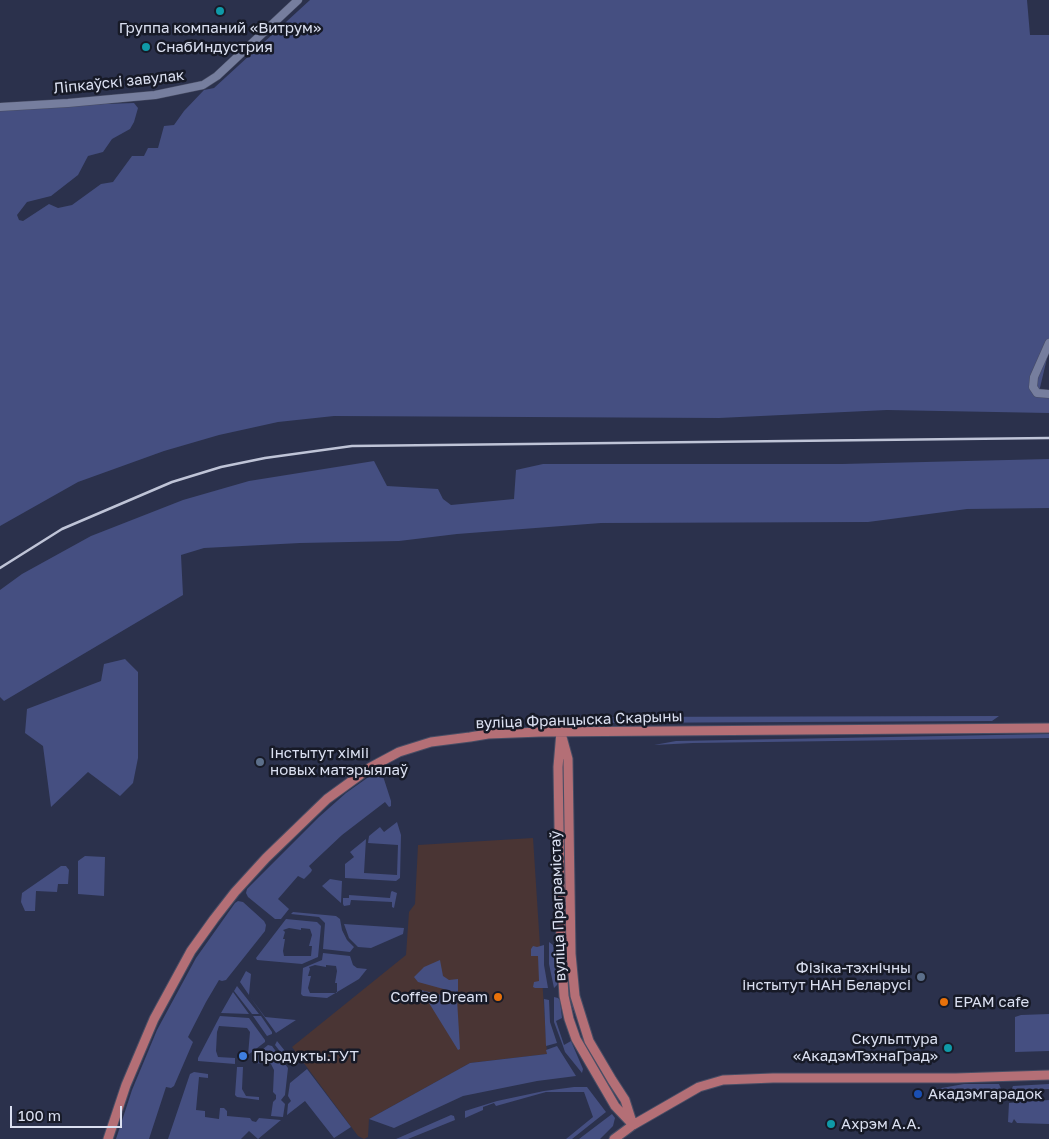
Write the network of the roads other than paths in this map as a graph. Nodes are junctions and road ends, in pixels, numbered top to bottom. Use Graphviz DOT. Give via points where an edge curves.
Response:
graph roads {
  1 [pos="298,0"];
  2 [pos="0,106"];
  3 [pos="1049,343"];
  4 [pos="1049,394"];
  5 [pos="1049,728"];
  6 [pos="561,732"];
  7 [pos="1049,1075"];
  8 [pos="633,1125"];
  9 [pos="108,1139"];
  10 [pos="614,1139"];
  1 -- 2 [label="street, Ліпкаўскі завулак" via="217,76 203,85 154,95"];
  3 -- 4 [label="street" via="1034,377 1036,393"];
  5 -- 6 [label="main road, вуліца Францыска Скарыны"];
  6 -- 8 [label="main road, вуліца Праграмістаў" via="568,759 571,954 576,996 589,1041 626,1100"];
  6 -- 9 [label="main road, вуліца Францыска Скарыны" via="488,734 430,742 384,759 327,799 235,892 191,951 154,1019 126,1085"];
  7 -- 8 [label="main road" via="723,1080 699,1087"];
  8 -- 10 [label="main road"];
}
